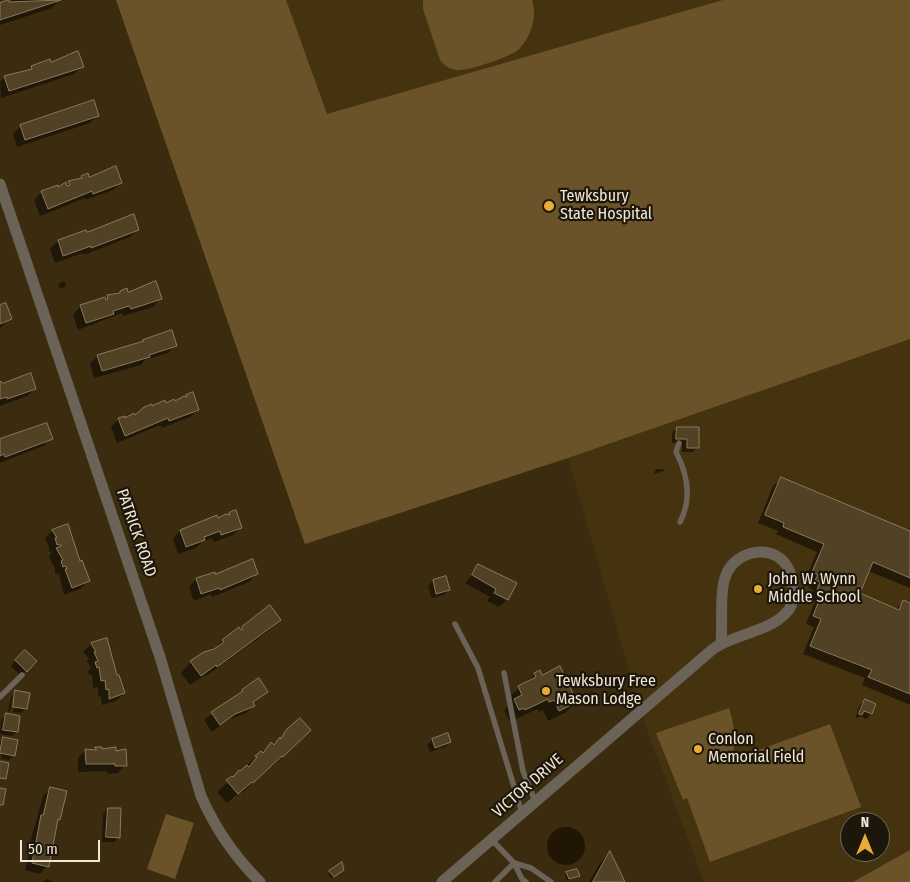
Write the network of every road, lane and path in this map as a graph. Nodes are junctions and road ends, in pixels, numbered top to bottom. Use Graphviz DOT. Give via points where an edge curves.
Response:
graph roads {
  1 [pos="0,184"];
  2 [pos="679,443"];
  3 [pos="680,522"];
  4 [pos="455,624"];
  5 [pos="722,643"];
  6 [pos="504,673"];
  7 [pos="22,675"];
  8 [pos="0,697"];
  9 [pos="535,801"];
  10 [pos="522,813"];
  11 [pos="492,840"];
  12 [pos="514,863"];
  13 [pos="260,882"];
  14 [pos="442,882"];
  15 [pos="495,882"];
  16 [pos="526,882"];
  17 [pos="551,882"];
  1 -- 13 [label="street, PATRICK ROAD" via="160,657 201,796 230,847"];
  2 -- 3 [label="lane" via="676,452 688,492 686,512"];
  4 -- 10 [label="lane" via="478,668"];
  5 -- 5 [label="street, VICTOR DRIVE" via="785,615 792,604 793,594 789,569 779,558 768,552 750,552 734,561 726,574 721,595 724,614"];
  5 -- 9 [label="street, VICTOR DRIVE"];
  6 -- 9 [label="lane" via="523,771"];
  7 -- 8 [label="lane"];
  9 -- 10 [label="street, VICTOR DRIVE"];
  10 -- 11 [label="street, VICTOR DRIVE"];
  11 -- 12 [label="lane"];
  11 -- 14 [label="street, VICTOR DRIVE"];
  12 -- 15 [label="lane"];
  12 -- 16 [label="lane"];
  12 -- 17 [label="lane" via="531,868"];
}
